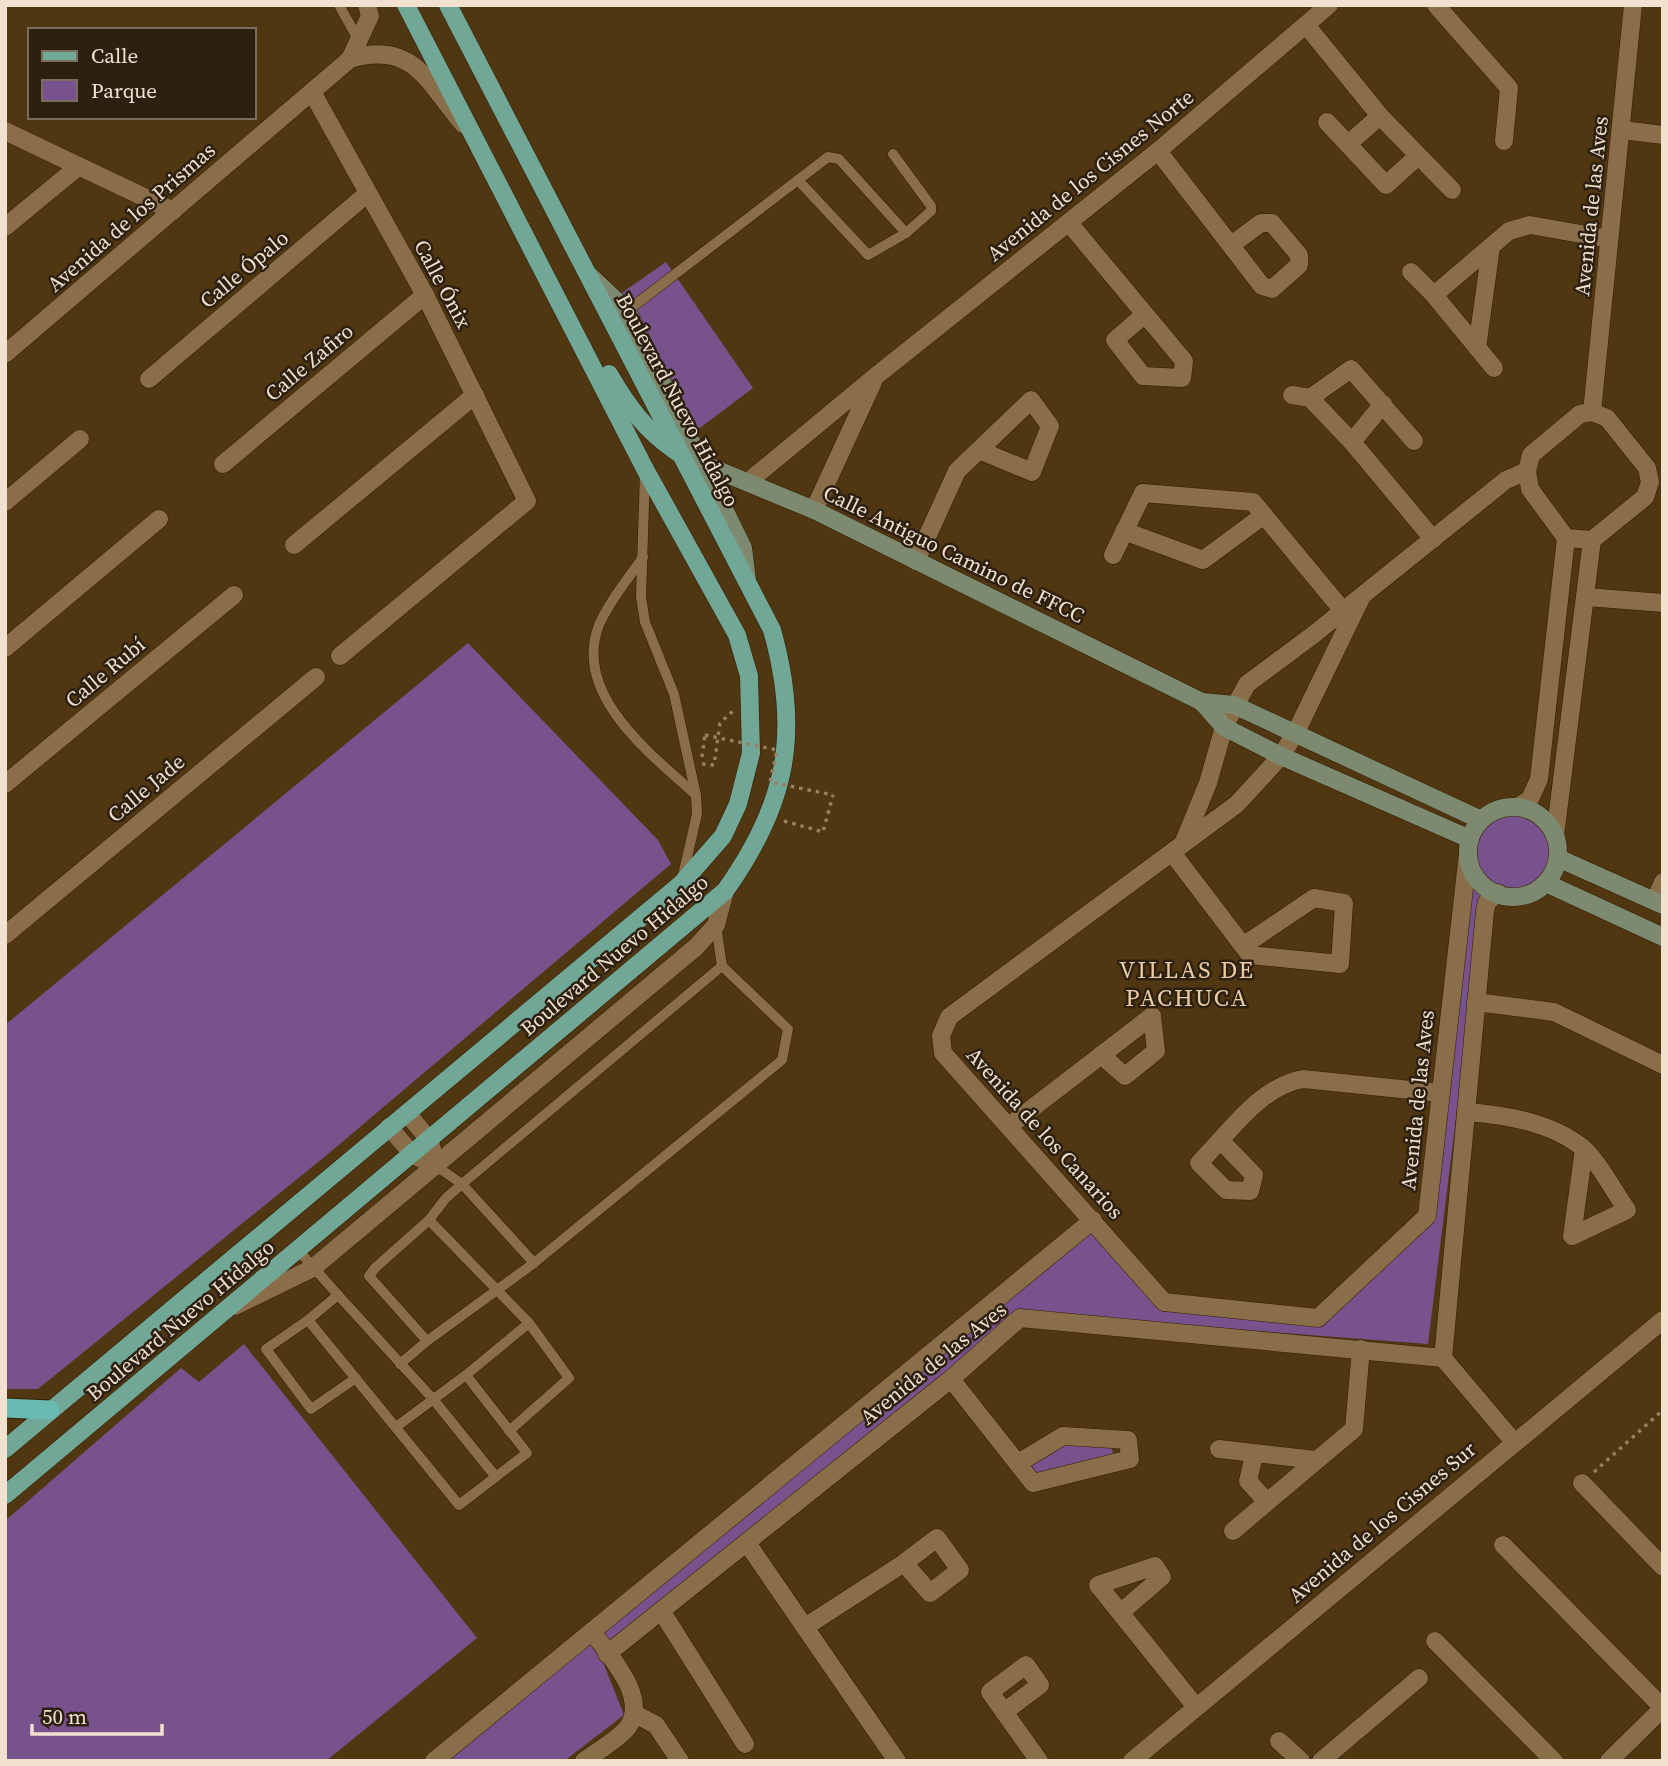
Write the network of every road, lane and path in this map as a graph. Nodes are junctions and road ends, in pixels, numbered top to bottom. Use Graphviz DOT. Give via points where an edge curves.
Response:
graph roads {
  1 [pos="339,5"];
  2 [pos="367,5"];
  3 [pos="406,5"];
  4 [pos="448,5"];
  5 [pos="1329,5"];
  6 [pos="1436,5"];
  7 [pos="1633,5"];
  8 [pos="1306,25"];
  9 [pos="359,41"];
  10 [pos="350,60"];
  11 [pos="312,92"];
  12 [pos="1380,116"];
  13 [pos="1327,122"];
  14 [pos="5,131"];
  15 [pos="1622,131"];
  16 [pos="1663,135"];
  17 [pos="477,140"];
  18 [pos="1504,141"];
  19 [pos="1348,144"];
  20 [pos="1158,151"];
  21 [pos="893,154"];
  22 [pos="1418,156"];
  23 [pos="79,166"];
  24 [pos="798,180"];
  25 [pos="1451,190"];
  26 [pos="368,193"];
  27 [pos="173,211"];
  28 [pos="1069,223"];
  29 [pos="5,227"];
  30 [pos="906,233"];
  31 [pos="1609,239"];
  32 [pos="1231,245"];
  33 [pos="1491,247"];
  34 [pos="584,270"];
  35 [pos="1411,272"];
  36 [pos="425,295"];
  37 [pos="1434,295"];
  38 [pos="627,312"];
  39 [pos="1144,316"];
  40 [pos="570,321"];
  41 [pos="1477,348"];
  42 [pos="5,354"];
  43 [pos="1494,368"];
  44 [pos="876,376"];
  45 [pos="149,379"];
  46 [pos="475,395"];
  47 [pos="1292,395"];
  48 [pos="1310,398"];
  49 [pos="1383,404"];
  50 [pos="1592,412"];
  51 [pos="822,421"];
  52 [pos="685,428"];
  53 [pos="848,435"];
  54 [pos="80,439"];
  55 [pos="1414,441"];
  56 [pos="1352,442"];
  57 [pos="979,450"];
  58 [pos="681,455"];
  59 [pos="223,464"];
  60 [pos="704,464"];
  61 [pos="645,469"];
  62 [pos="1527,471"];
  63 [pos="748,482"];
  64 [pos="1656,482"];
  65 [pos="5,502"];
  66 [pos="722,505"];
  67 [pos="814,510"];
  68 [pos="1264,515"];
  69 [pos="159,519"];
  70 [pos="1124,531"];
  71 [pos="1566,538"];
  72 [pos="1433,539"];
  73 [pos="1592,540"];
  74 [pos="294,545"];
  75 [pos="1113,555"];
  76 [pos="643,556"];
  77 [pos="916,561"];
  78 [pos="747,580"];
  79 [pos="234,595"];
  80 [pos="1587,597"];
  81 [pos="1663,603"];
  82 [pos="1346,614"];
  83 [pos="1313,635"];
  84 [pos="1336,646"];
  85 [pos="5,648"];
  86 [pos="340,656"];
  87 [pos="316,677"];
  88 [pos="1202,702"];
  89 [pos="1234,705"];
  90 [pos="720,723"];
  91 [pos="1224,727"];
  92 [pos="1296,733"];
  93 [pos="1281,756"];
  94 [pos="1208,783"];
  95 [pos="5,784"];
  96 [pos="696,795"];
  97 [pos="1237,804"];
  98 [pos="1519,806"];
  99 [pos="770,818"];
  100 [pos="1481,820"];
  101 [pos="1555,836"];
  102 [pos="1469,846"];
  103 [pos="1178,849"];
  104 [pos="1558,858"];
  105 [pos="1663,882"];
  106 [pos="1546,883"];
  107 [pos="681,884"];
  108 [pos="725,891"];
  109 [pos="1497,893"];
  110 [pos="1659,903"];
  111 [pos="716,925"];
  112 [pos="5,935"];
  113 [pos="1663,937"];
  114 [pos="1243,946"];
  115 [pos="722,966"];
  116 [pos="1476,1002"];
  117 [pos="1101,1055"];
  118 [pos="1663,1065"];
  119 [pos="1440,1093"];
  120 [pos="407,1112"];
  121 [pos="1466,1112"];
  122 [pos="1009,1126"];
  123 [pos="389,1127"];
  124 [pos="430,1141"];
  125 [pos="1221,1141"];
  126 [pos="1584,1149"];
  127 [pos="413,1155"];
  128 [pos="436,1166"];
  129 [pos="462,1184"];
  130 [pos="1427,1216"];
  131 [pos="1455,1217"];
  132 [pos="429,1220"];
  133 [pos="1093,1220"];
  134 [pos="299,1251"];
  135 [pos="534,1263"];
  136 [pos="313,1268"];
  137 [pos="1011,1290"];
  138 [pos="497,1291"];
  139 [pos="338,1295"];
  140 [pos="1164,1303"];
  141 [pos="229,1309"];
  142 [pos="1020,1318"];
  143 [pos="1318,1318"];
  144 [pos="309,1320"];
  145 [pos="1663,1320"];
  146 [pos="529,1323"];
  147 [pos="1153,1329"];
  148 [pos="427,1341"];
  149 [pos="1316,1344"];
  150 [pos="1361,1349"];
  151 [pos="1443,1358"];
  152 [pos="400,1364"];
  153 [pos="466,1375"];
  154 [pos="356,1378"];
  155 [pos="951,1379"];
  156 [pos="433,1399"];
  157 [pos="5,1408"];
  158 [pos="50,1410"];
  159 [pos="1663,1410"];
  160 [pos="396,1427"];
  161 [pos="509,1431"];
  162 [pos="1514,1442"];
  163 [pos="5,1449"];
  164 [pos="1219,1449"];
  165 [pos="1254,1455"];
  166 [pos="1316,1460"];
  167 [pos="1018,1463"];
  168 [pos="496,1477"];
  169 [pos="1582,1483"];
  170 [pos="5,1495"];
  171 [pos="1267,1502"];
  172 [pos="1233,1531"];
  173 [pos="747,1543"];
  174 [pos="1503,1545"];
  175 [pos="904,1563"];
  176 [pos="1663,1567"];
  177 [pos="662,1612"];
  178 [pos="1121,1613"];
  179 [pos="805,1627"];
  180 [pos="592,1631"];
  181 [pos="1435,1640"];
  182 [pos="607,1654"];
  183 [pos="1419,1678"];
  184 [pos="1196,1707"];
  185 [pos="1663,1708"];
  186 [pos="1004,1712"];
  187 [pos="635,1714"];
  188 [pos="1279,1741"];
  189 [pos="745,1744"];
  190 [pos="434,1761"];
  191 [pos="584,1761"];
  192 [pos="680,1761"];
  193 [pos="897,1761"];
  194 [pos="1039,1761"];
  195 [pos="1132,1761"];
  196 [pos="1301,1761"];
  197 [pos="1321,1761"];
  198 [pos="1554,1761"];
  199 [pos="1609,1761"];
  1 -- 9 [label="lane"];
  2 -- 9 [label="street, Avenida de los Prismas" via="370,16"];
  3 -- 17 [label="main road, Boulevard Nuevo Hidalgo"];
  4 -- 34 [label="main road, Boulevard Nuevo Hidalgo"];
  5 -- 8 [label="street, Avenida de los Cisnes Norte"];
  6 -- 18 [label="street" via="1509,88"];
  7 -- 15 [label="street, Avenida de las Aves"];
  8 -- 12 [label="street"];
  8 -- 20 [label="street, Avenida de los Cisnes Norte"];
  9 -- 10 [label="street, Avenida de los Prismas"];
  10 -- 11 [label="street, Avenida de los Prismas"];
  10 -- 17 [label="street, Avenida de los Prismas" via="373,52 392,53 412,64"];
  11 -- 26 [label="street, Calle Ónix"];
  11 -- 27 [label="street, Avenida de los Prismas"];
  12 -- 19 [label="street"];
  12 -- 22 [label="street"];
  13 -- 19 [label="street"];
  14 -- 23 [label="street"];
  15 -- 16 [label="street"];
  15 -- 31 [label="street, Avenida de las Aves"];
  17 -- 40 [label="main road, Boulevard Nuevo Hidalgo"];
  19 -- 22 [label="street" via="1386,185"];
  20 -- 28 [label="street, Avenida de los Cisnes Norte"];
  20 -- 32 [label="street"];
  21 -- 30 [label="lane" via="931,206 928,215"];
  22 -- 25 [label="street"];
  23 -- 27 [label="street"];
  23 -- 29 [label="street"];
  24 -- 30 [label="lane" via="863,253 874,253"];
  24 -- 30 [label="lane" via="833,156"];
  24 -- 38 [label="lane"];
  26 -- 36 [label="street, Calle Ónix"];
  26 -- 45 [label="street, Calle Ópalo"];
  27 -- 42 [label="street, Avenida de los Prismas"];
  28 -- 39 [label="street"];
  28 -- 44 [label="street, Avenida de los Cisnes Norte"];
  31 -- 33 [label="street" via="1530,225 1509,231"];
  31 -- 50 [label="street, Avenida de las Aves"];
  33 -- 37 [label="street"];
  33 -- 41 [label="street"];
  34 -- 38 [label="main road"];
  34 -- 58 [label="main road, Boulevard Nuevo Hidalgo"];
  35 -- 37 [label="street"];
  36 -- 46 [label="street, Calle Ónix"];
  36 -- 59 [label="street, Calle Zafiro"];
  37 -- 41 [label="street"];
  38 -- 52 [label="main road"];
  40 -- 58 [label="main road" via="601,359 631,412"];
  40 -- 61 [label="main road, Boulevard Nuevo Hidalgo"];
  41 -- 43 [label="street"];
  44 -- 51 [label="street, Avenida de los Cisnes Norte"];
  44 -- 53 [label="street, Avenida de los Cisnes Norte"];
  46 -- 74 [label="street"];
  46 -- 86 [label="street, Calle Ónix" via="527,501"];
  47 -- 48 [label="street"];
  48 -- 49 [label="street" via="1351,369"];
  48 -- 56 [label="street"];
  49 -- 55 [label="street"];
  49 -- 56 [label="street"];
  50 -- 62 [label="street" via="1580,414 1531,456"];
  50 -- 64 [label="street" via="1607,418"];
  51 -- 53 [label="street"];
  51 -- 63 [label="street, Avenida de los Cisnes Norte"];
  52 -- 60 [label="main road"];
  52 -- 63 [label="main road"];
  53 -- 67 [label="street, Avenida de los Cisnes Norte"];
  54 -- 65 [label="street"];
  56 -- 72 [label="street"];
  57 -- 77 [label="street" via="957,471"];
  58 -- 60 [label="main road, Calle Antiguo Camino de FFCC"];
  58 -- 78 [label="main road, Boulevard Nuevo Hidalgo"];
  60 -- 63 [label="main road, Calle Antiguo Camino de FFCC"];
  60 -- 66 [label="main road"];
  61 -- 76 [label="lane"];
  61 -- 107 [label="main road, Boulevard Nuevo Hidalgo" via="737,635 749,676 751,753 738,804 723,836"];
  62 -- 71 [label="street" via="1530,489"];
  62 -- 72 [label="street, Avenida de los Canarios" via="1506,480"];
  63 -- 66 [label="main road" via="737,486"];
  63 -- 67 [label="main road, Calle Antiguo Camino de FFCC"];
  64 -- 73 [label="street" via="1645,497"];
  66 -- 78 [label="main road" via="743,548"];
  67 -- 77 [label="main road, Calle Antiguo Camino de FFCC"];
  68 -- 70 [label="street" via="1203,560"];
  68 -- 70 [label="street" via="1254,502 1143,493"];
  68 -- 82 [label="street"];
  69 -- 85 [label="street"];
  70 -- 75 [label="street"];
  71 -- 73 [label="street"];
  71 -- 98 [label="street" via="1539,779 1537,789"];
  72 -- 82 [label="street, Avenida de los Canarios"];
  73 -- 80 [label="street"];
  76 -- 96 [label="lane" via="645,622 674,694"];
  76 -- 96 [label="lane" via="599,624 596,679 635,739"];
  77 -- 88 [label="main road, Calle Antiguo Camino de FFCC"];
  78 -- 99 [label="main road, Boulevard Nuevo Hidalgo" via="772,630 784,672 788,718 784,763"];
  79 -- 95 [label="street, Calle Rubí"];
  80 -- 81 [label="street"];
  80 -- 101 [label="street"];
  82 -- 83 [label="street, Avenida de los Canarios"];
  82 -- 84 [label="street, Avenida de los Canarios"];
  83 -- 84 [label="street"];
  83 -- 89 [label="street, Avenida de los Canarios" via="1247,684"];
  84 -- 92 [label="street, Avenida de los Canarios"];
  87 -- 112 [label="street, Calle Jade"];
  88 -- 89 [label="main road, Calle Antiguo Camino de FFCC"];
  88 -- 91 [label="main road, Calle Antiguo Camino de FFCC"];
  89 -- 91 [label="street, Avenida de los Canarios"];
  89 -- 92 [label="main road, Calle Antiguo Camino de FFCC"];
  90 -- 99 [label="path, bridge" via="714,765 701,764 705,734 777,750 770,782 833,795 823,831"];
  91 -- 93 [label="main road, Calle Antiguo Camino de FFCC"];
  91 -- 94 [label="street, Avenida de los Canarios"];
  92 -- 93 [label="street, Avenida de los Canarios"];
  92 -- 100 [label="main road, Calle Antiguo Camino de FFCC"];
  93 -- 97 [label="street, Avenida de los Canarios"];
  93 -- 102 [label="main road, Calle Antiguo Camino de FFCC"];
  94 -- 97 [label="street" via="1224,801"];
  94 -- 103 [label="street, Avenida de los Canarios"];
  96 -- 107 [label="lane" via="692,847"];
  97 -- 103 [label="street, Avenida de los Canarios"];
  98 -- 100 [label="main road" via="1499,808"];
  98 -- 101 [label="main road" via="1539,814"];
  99 -- 108 [label="main road, Boulevard Nuevo Hidalgo"];
  100 -- 102 [label="main road"];
  101 -- 104 [label="main road"];
  102 -- 109 [label="main road" via="1477,879"];
  102 -- 119 [label="street, Avenida de las Aves"];
  103 -- 114 [label="street"];
  103 -- 122 [label="street, Avenida de los Canarios" via="948,1017 941,1036 943,1054"];
  104 -- 106 [label="main road"];
  104 -- 110 [label="main road"];
  105 -- 110 [label="street"];
  106 -- 109 [label="main road" via="1528,895"];
  106 -- 113 [label="main road"];
  107 -- 120 [label="main road, Boulevard Nuevo Hidalgo"];
  108 -- 111 [label="street"];
  108 -- 124 [label="main road, Boulevard Nuevo Hidalgo"];
  109 -- 116 [label="street" via="1485,911"];
  111 -- 115 [label="lane"];
  111 -- 128 [label="street" via="696,947"];
  114 -- 114 [label="street" via="1250,955 1339,964 1344,903 1314,898"];
  115 -- 129 [label="lane"];
  115 -- 135 [label="lane" via="788,1030 782,1060"];
  116 -- 118 [label="street" via="1554,1012"];
  116 -- 121 [label="street"];
  117 -- 117 [label="street" via="1125,1076 1156,1051 1152,1016"];
  117 -- 122 [label="street"];
  119 -- 125 [label="street" via="1303,1079 1284,1082 1268,1092"];
  119 -- 130 [label="street, Avenida de las Aves"];
  120 -- 123 [label="main road, Boulevard Nuevo Hidalgo"];
  120 -- 124 [label="street"];
  121 -- 126 [label="street" via="1508,1116 1546,1128"];
  121 -- 131 [label="street"];
  122 -- 133 [label="street, Avenida de los Canarios"];
  123 -- 127 [label="street"];
  123 -- 158 [label="main road, Boulevard Nuevo Hidalgo"];
  124 -- 127 [label="main road, Boulevard Nuevo Hidalgo"];
  124 -- 128 [label="street"];
  126 -- 126 [label="street" via="1627,1210 1572,1236 1574,1223"];
  127 -- 128 [label="street"];
  127 -- 134 [label="main road, Boulevard Nuevo Hidalgo"];
  128 -- 129 [label="lane"];
  128 -- 136 [label="street"];
  129 -- 132 [label="lane"];
  129 -- 135 [label="lane"];
  130 -- 131 [label="street"];
  130 -- 143 [label="street, Avenida de las Aves"];
  131 -- 151 [label="street"];
  132 -- 138 [label="lane"];
  132 -- 148 [label="lane" via="369,1276"];
  133 -- 137 [label="street, Avenida de las Aves"];
  133 -- 140 [label="street, Avenida de los Canarios"];
  134 -- 136 [label="lane"];
  134 -- 141 [label="main road, Boulevard Nuevo Hidalgo"];
  135 -- 138 [label="lane"];
  136 -- 139 [label="lane"];
  136 -- 141 [label="street"];
  137 -- 142 [label="street"];
  137 -- 180 [label="street, Avenida de las Aves"];
  138 -- 146 [label="lane"];
  138 -- 148 [label="lane"];
  139 -- 144 [label="lane"];
  139 -- 152 [label="lane"];
  140 -- 143 [label="street"];
  140 -- 147 [label="street"];
  141 -- 170 [label="main road, Boulevard Nuevo Hidalgo"];
  142 -- 147 [label="street, Avenida de las Aves"];
  142 -- 155 [label="street, Avenida de las Aves"];
  143 -- 149 [label="street"];
  144 -- 154 [label="lane"];
  144 -- 154 [label="lane" via="266,1349 312,1409"];
  145 -- 162 [label="street, Avenida de los Cisnes Sur"];
  146 -- 153 [label="lane"];
  146 -- 161 [label="lane" via="569,1378"];
  147 -- 149 [label="street, Avenida de las Aves"];
  148 -- 152 [label="lane"];
  149 -- 150 [label="street, Avenida de las Aves"];
  150 -- 151 [label="street, Avenida de las Aves"];
  150 -- 166 [label="street" via="1354,1429"];
  151 -- 162 [label="street"];
  152 -- 156 [label="lane"];
  153 -- 156 [label="lane"];
  153 -- 161 [label="lane"];
  154 -- 160 [label="lane"];
  155 -- 167 [label="street"];
  155 -- 173 [label="street, Avenida de las Aves"];
  156 -- 160 [label="lane"];
  156 -- 168 [label="lane"];
  157 -- 158 [label="highway"];
  158 -- 163 [label="main road, Boulevard Nuevo Hidalgo"];
  159 -- 169 [label="path"];
  160 -- 168 [label="lane" via="459,1505"];
  161 -- 168 [label="lane" via="527,1453"];
  162 -- 184 [label="street, Avenida de los Cisnes Sur"];
  164 -- 165 [label="street"];
  165 -- 166 [label="street"];
  165 -- 171 [label="street" via="1248,1481"];
  166 -- 171 [label="street"];
  167 -- 167 [label="street" via="1033,1483 1129,1459 1128,1440 1063,1436"];
  169 -- 176 [label="street"];
  171 -- 172 [label="street"];
  173 -- 177 [label="street, Avenida de las Aves"];
  173 -- 179 [label="street"];
  174 -- 185 [label="street"];
  175 -- 179 [label="street"];
  177 -- 182 [label="street, Avenida de las Aves"];
  177 -- 189 [label="street"];
  178 -- 184 [label="street"];
  179 -- 193 [label="street"];
  180 -- 182 [label="street"];
  180 -- 190 [label="street, Avenida de las Aves"];
  181 -- 198 [label="street"];
  182 -- 187 [label="street" via="634,1698"];
  183 -- 197 [label="street"];
  184 -- 195 [label="street, Avenida de los Cisnes Sur"];
  185 -- 199 [label="street"];
  186 -- 194 [label="street"];
  187 -- 191 [label="street" via="626,1729"];
  187 -- 192 [label="street" via="656,1726"];
  188 -- 196 [label="street"];
}
